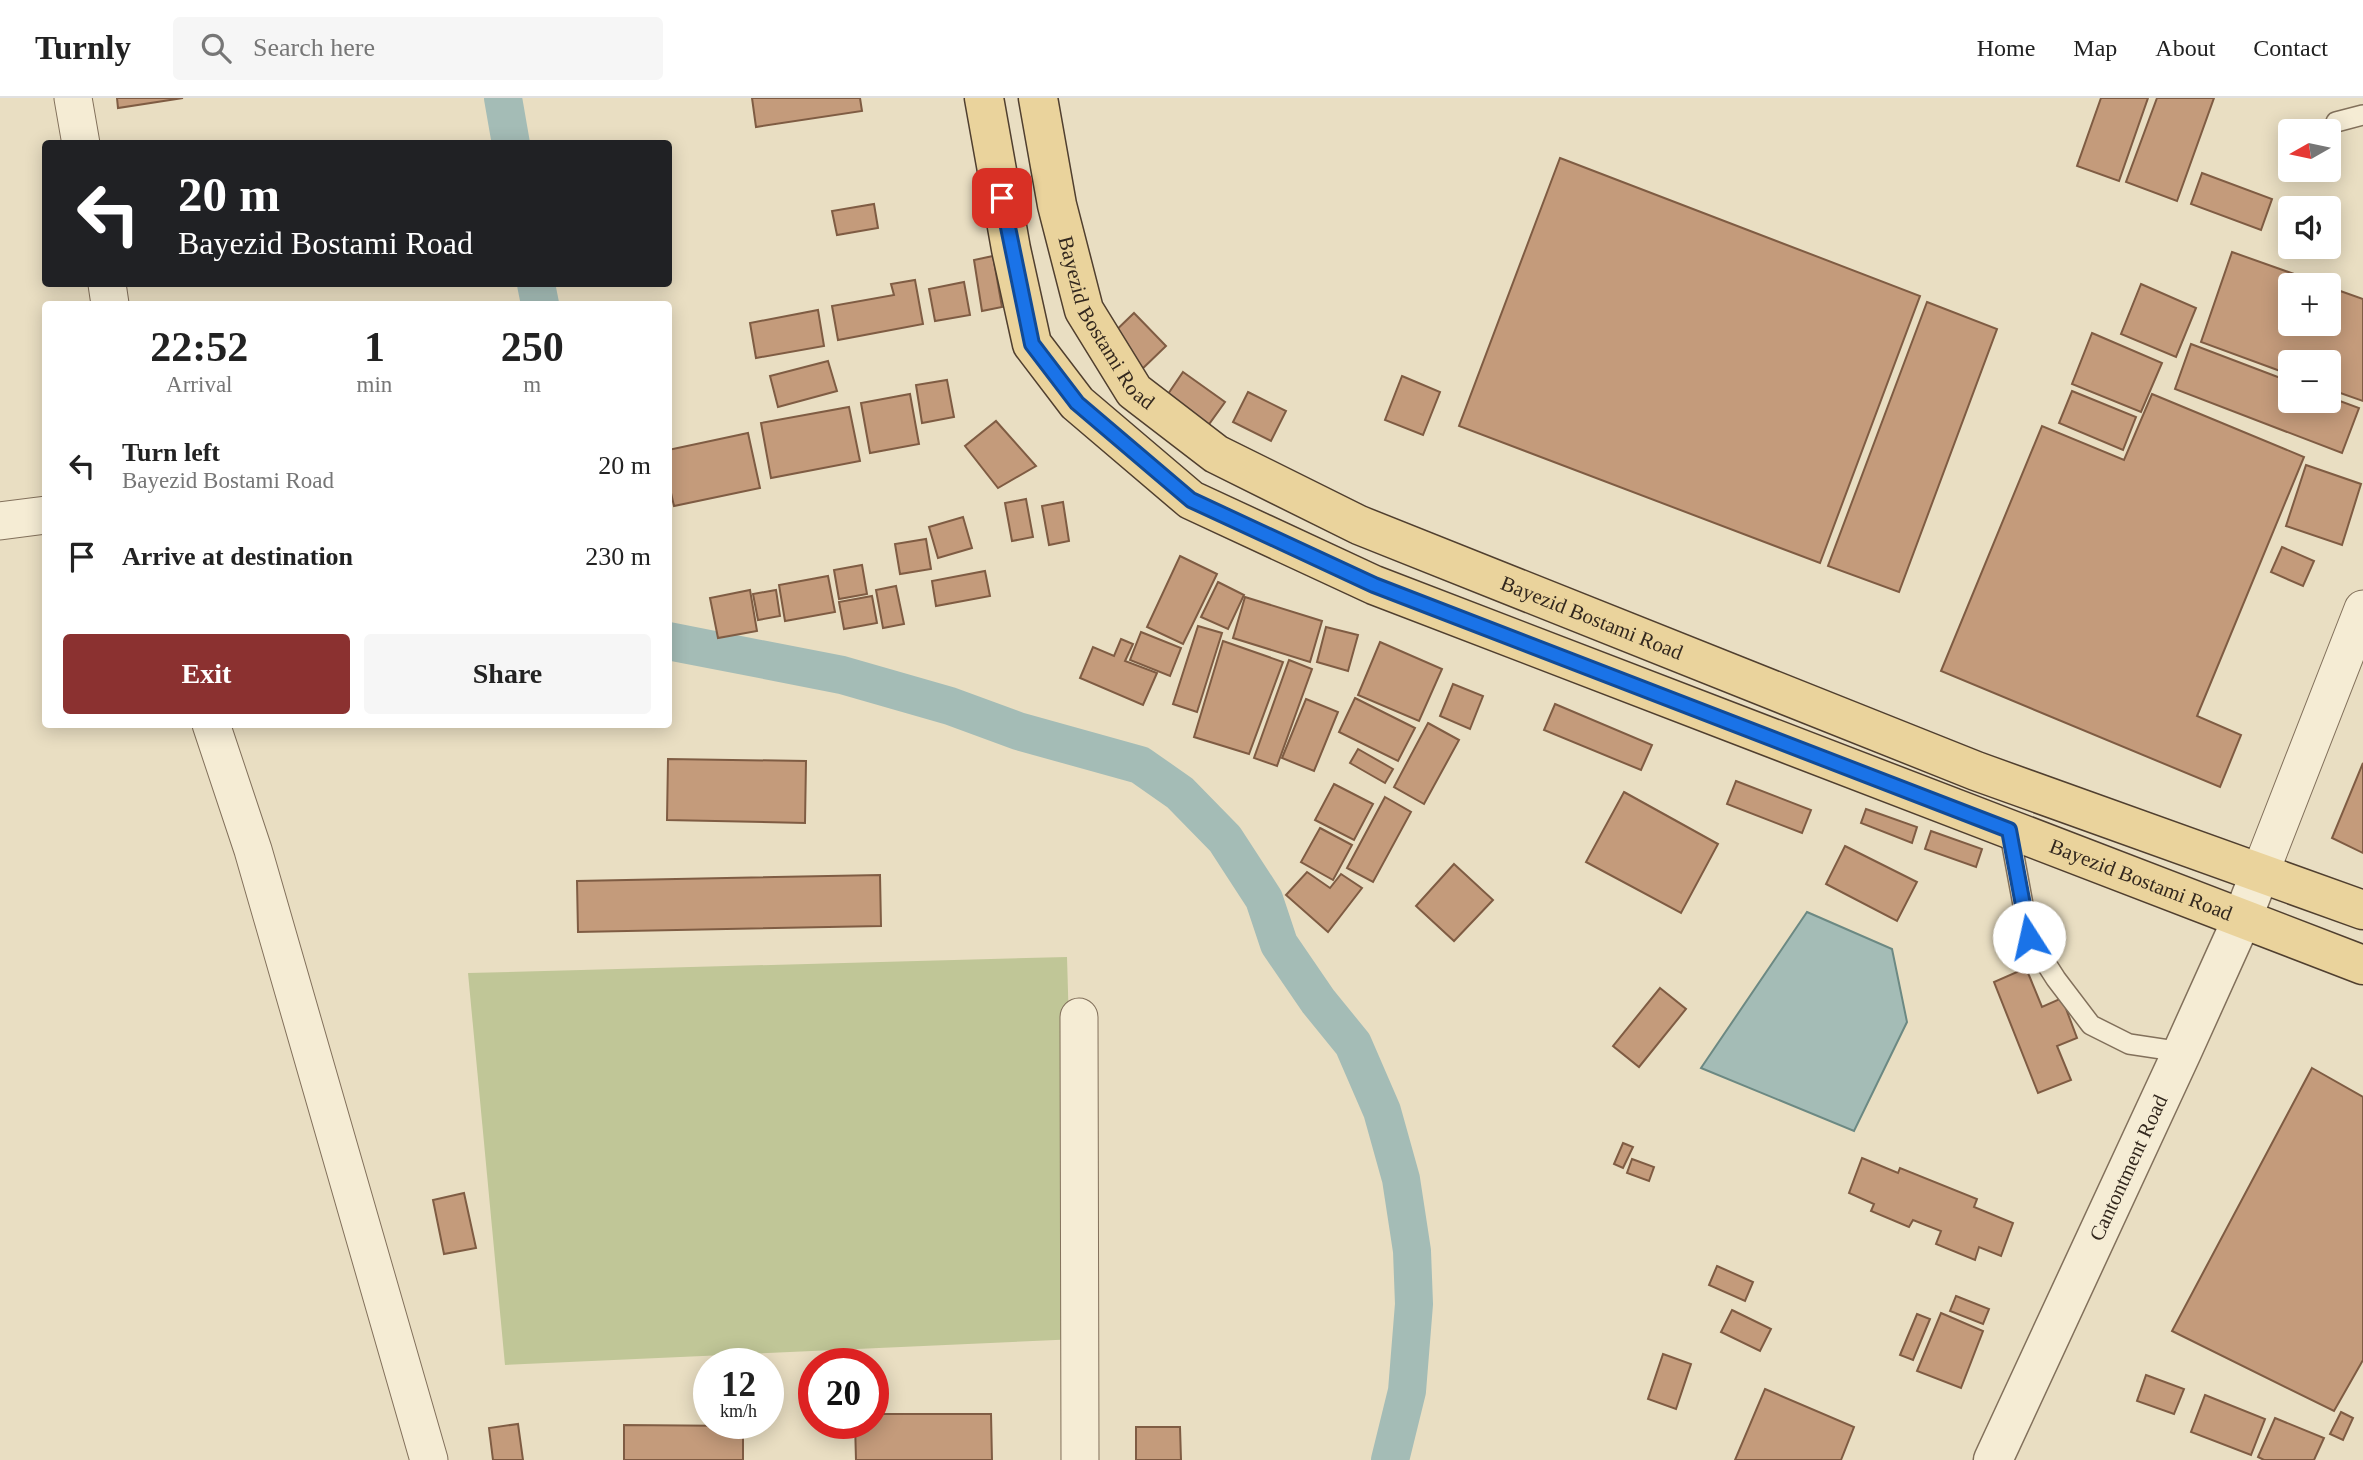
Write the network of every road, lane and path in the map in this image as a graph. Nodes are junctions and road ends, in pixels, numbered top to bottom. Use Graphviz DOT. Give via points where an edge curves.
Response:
graph roads {
  1 [pos="73,98"];
  2 [pos="984,98"];
  3 [pos="1038,98"];
  4 [pos="2363,115"];
  5 [pos="2342,120"];
  6 [pos="80,140"];
  7 [pos="42,516"];
  8 [pos="0,521"];
  9 [pos="2363,609"];
  10 [pos="212,728"];
  11 [pos="2009,830"];
  12 [pos="2260,873"];
  13 [pos="2363,910"];
  14 [pos="2242,919"];
  15 [pos="2363,965"];
  16 [pos="1079,1017"];
  17 [pos="2182,1052"];
  18 [pos="429,1460"];
  19 [pos="1080,1460"];
  20 [pos="1993,1460"];
  1 -- 6 [label="street"];
  2 -- 11 [label="main road, Bayezid Bostami Road" via="1032,344 1077,403 1191,500 1374,585"];
  3 -- 12 [label="main road, Bayezid Bostami Road" via="1057,205 1084,310 1134,391 1216,454 1372,530 1976,771"];
  4 -- 5 [label="lane"];
  7 -- 8 [label="street"];
  9 -- 12 [label="street"];
  10 -- 18 [label="street" via="253,850"];
  11 -- 14 [label="main road, Bayezid Bostami Road"];
  11 -- 17 [label="lane" via="2029,937 2091,1025 2129,1044"];
  12 -- 13 [label="main road, Bayezid Bostami Road"];
  12 -- 14 [label="street, Cantontment Road"];
  14 -- 15 [label="main road, Bayezid Bostami Road"];
  14 -- 17 [label="street, Cantontment Road"];
  16 -- 19 [label="street"];
  17 -- 20 [label="street, Cantontment Road"];
}
